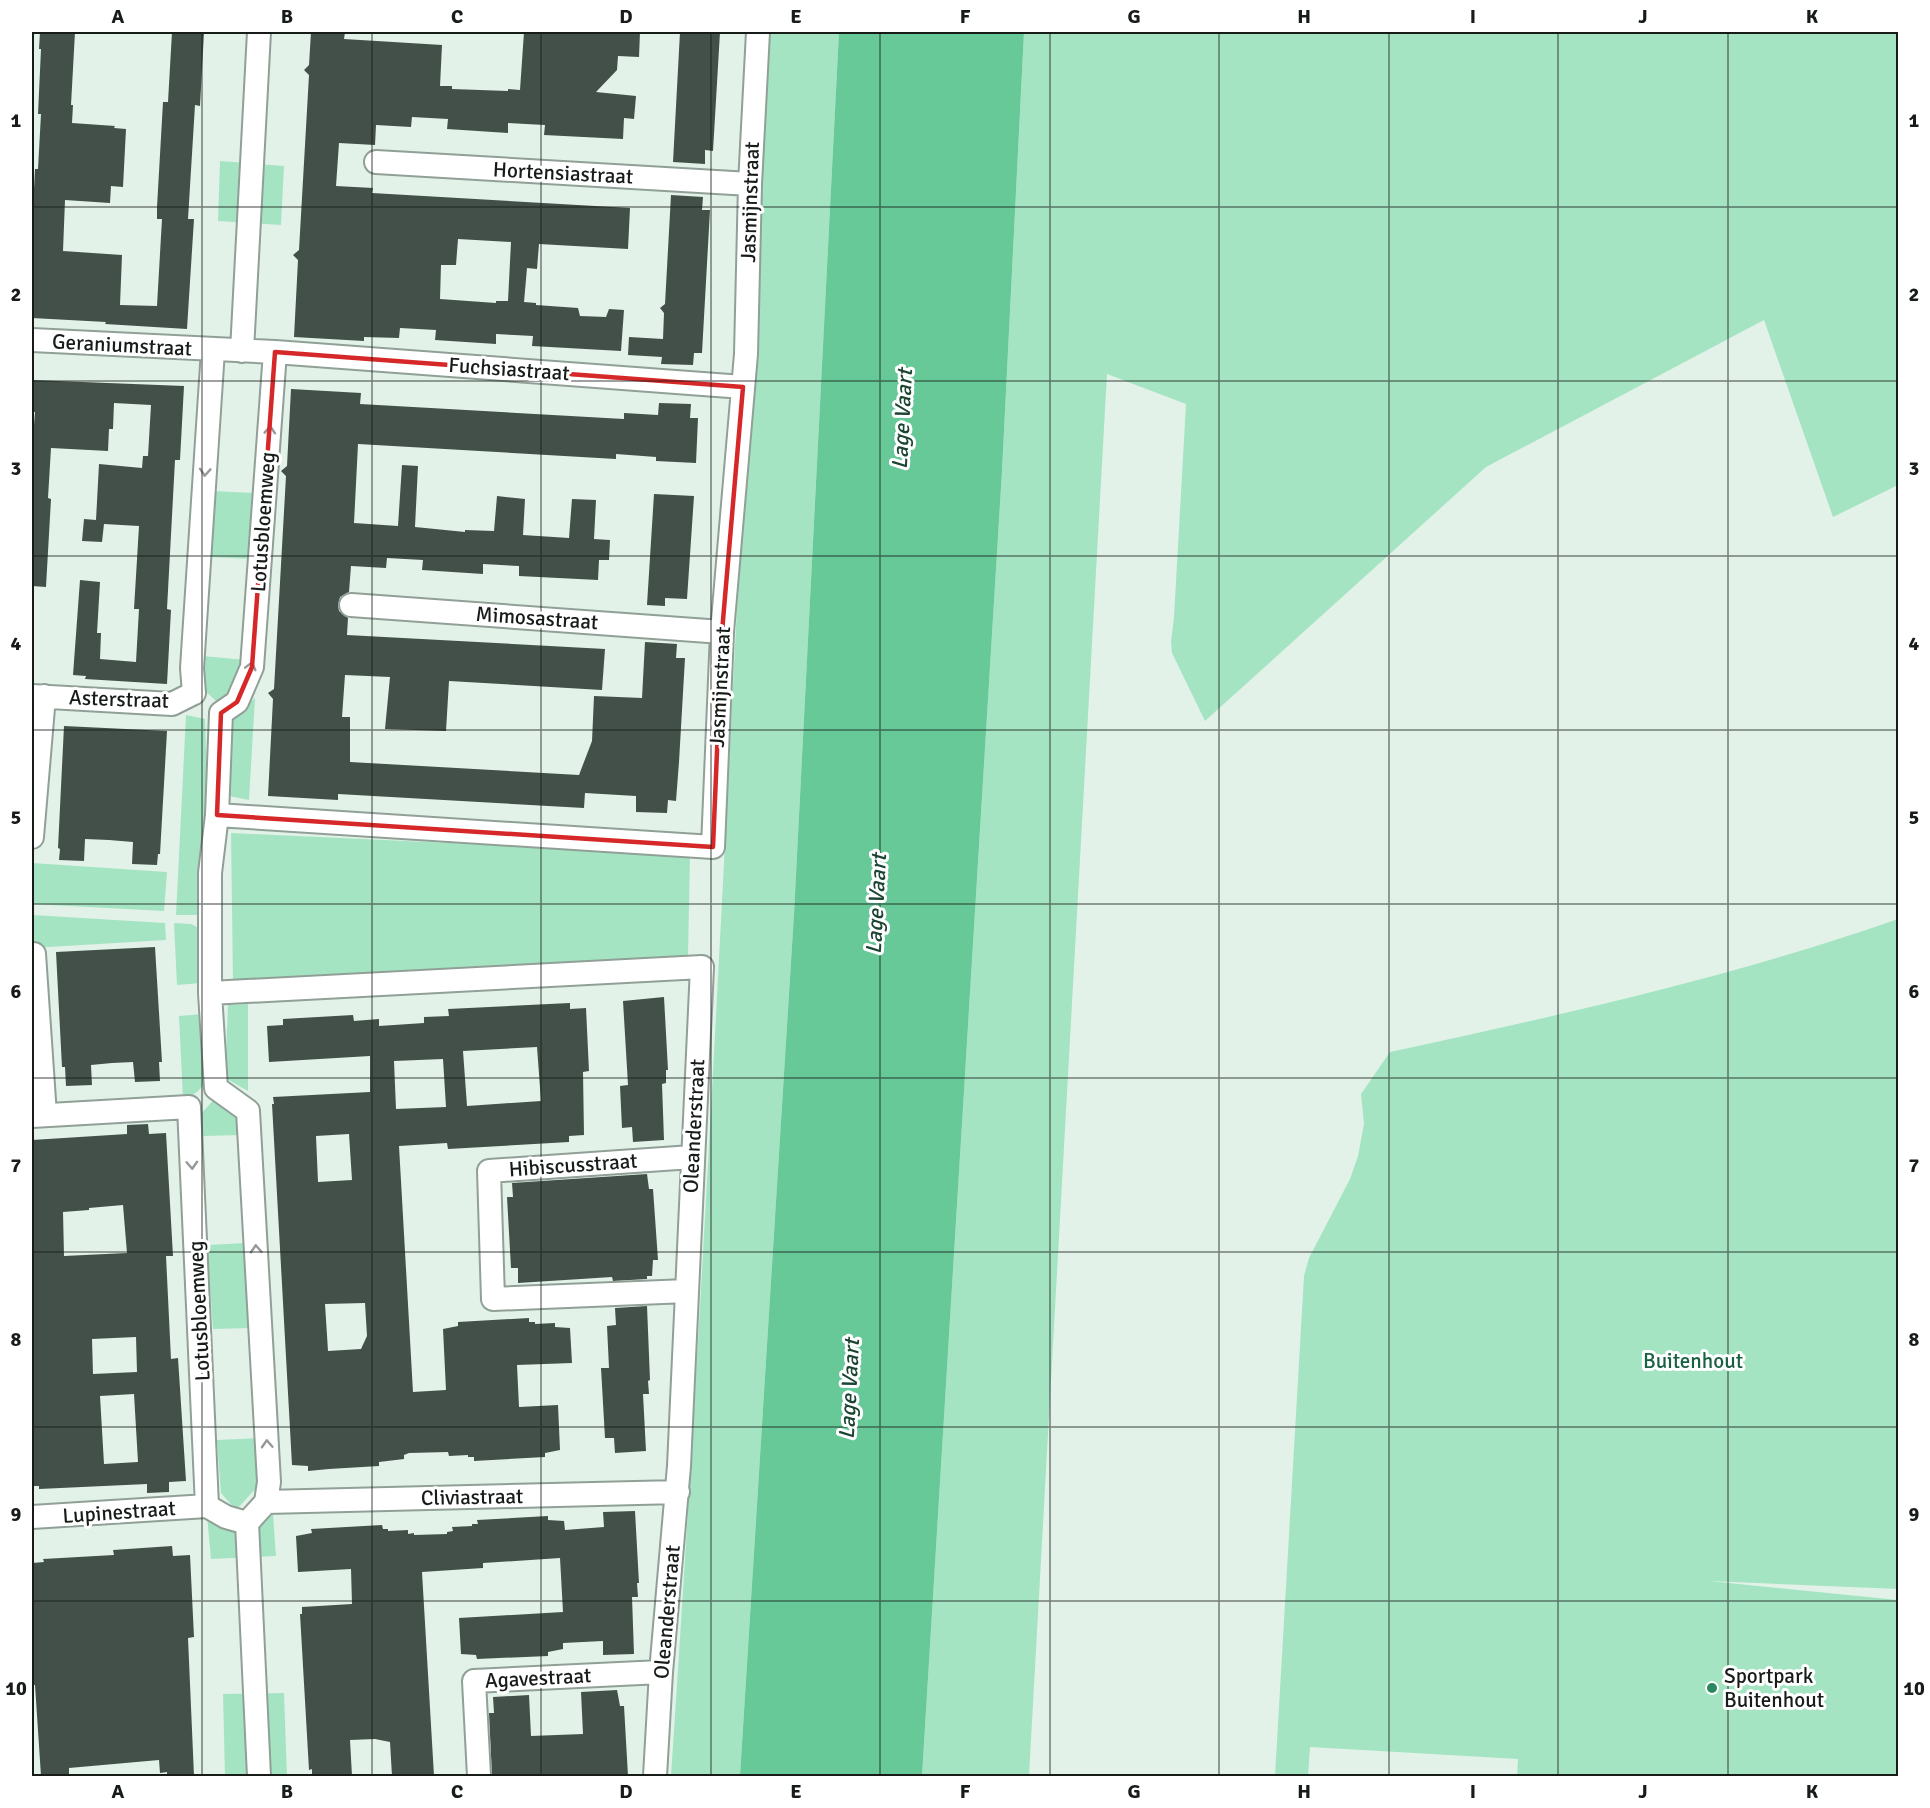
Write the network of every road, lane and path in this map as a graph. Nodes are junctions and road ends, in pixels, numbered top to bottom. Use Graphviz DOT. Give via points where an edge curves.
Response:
graph roads {
  1 [pos="259,32"];
  2 [pos="758,32"];
  3 [pos="376,162"];
  4 [pos="750,184"];
  5 [pos="32,340"];
  6 [pos="213,350"];
  7 [pos="242,351"];
  8 [pos="275,352"];
  9 [pos="743,387"];
  10 [pos="351,605"];
  11 [pos="722,632"];
  12 [pos="194,693"];
  13 [pos="38,696"];
  14 [pos="221,713"];
  15 [pos="217,815"];
  16 [pos="32,837"];
  17 [pos="34,954"];
  18 [pos="210,993"];
  19 [pos="216,1088"];
  20 [pos="189,1107"];
  21 [pos="38,1115"];
  22 [pos="692,1157"];
  23 [pos="687,1291"];
  24 [pos="678,1492"];
  25 [pos="266,1502"];
  26 [pos="207,1506"];
  27 [pos="32,1517"];
  28 [pos="247,1523"];
  29 [pos="661,1672"];
  30 [pos="259,1776"];
  31 [pos="479,1776"];
  32 [pos="655,1776"];
  1 -- 7 [label="street"];
  2 -- 4 [label="street, Jasmijnstraat"];
  3 -- 4 [label="street, Hortensiastraat"];
  4 -- 9 [label="street, Jasmijnstraat"];
  5 -- 6 [label="street, Geraniumstraat"];
  6 -- 7 [label="street"];
  6 -- 12 [label="street, one-way" via="192,668"];
  7 -- 8 [label="street"];
  8 -- 9 [label="street, Fuchsiastraat"];
  14 -- 8 [label="street, Lotusbloemweg, one-way" via="237,702 252,667"];
  9 -- 11 [label="street, Jasmijnstraat"];
  10 -- 11 [label="street, Mimosastraat"];
  11 -- 15 [label="street, Jasmijnstraat" via="713,847"];
  12 -- 13 [label="street, Asterstraat" via="172,704"];
  12 -- 14 [label="street"];
  13 -- 16 [label="street, Asterstraat"];
  14 -- 15 [label="street"];
  15 -- 18 [label="street" via="210,873"];
  17 -- 21 [label="street"];
  18 -- 19 [label="street"];
  18 -- 22 [label="street, Oleanderstraat" via="702,967"];
  19 -- 20 [label="street"];
  25 -- 19 [label="street, one-way" via="269,1482 248,1111"];
  20 -- 21 [label="street"];
  20 -- 26 [label="street, Lotusbloemweg, one-way"];
  22 -- 23 [label="street, Oleanderstraat"];
  22 -- 23 [label="street, Hibiscusstraat" via="489,1171 493,1299"];
  23 -- 24 [label="street, Oleanderstraat"];
  24 -- 25 [label="street, Cliviastraat"];
  24 -- 29 [label="street, Oleanderstraat"];
  25 -- 28 [label="street"];
  26 -- 27 [label="street, Lupinestraat"];
  26 -- 28 [label="street"];
  28 -- 30 [label="street"];
  29 -- 31 [label="street, Agavestraat" via="474,1682"];
  29 -- 32 [label="street, Oleanderstraat"];
}
